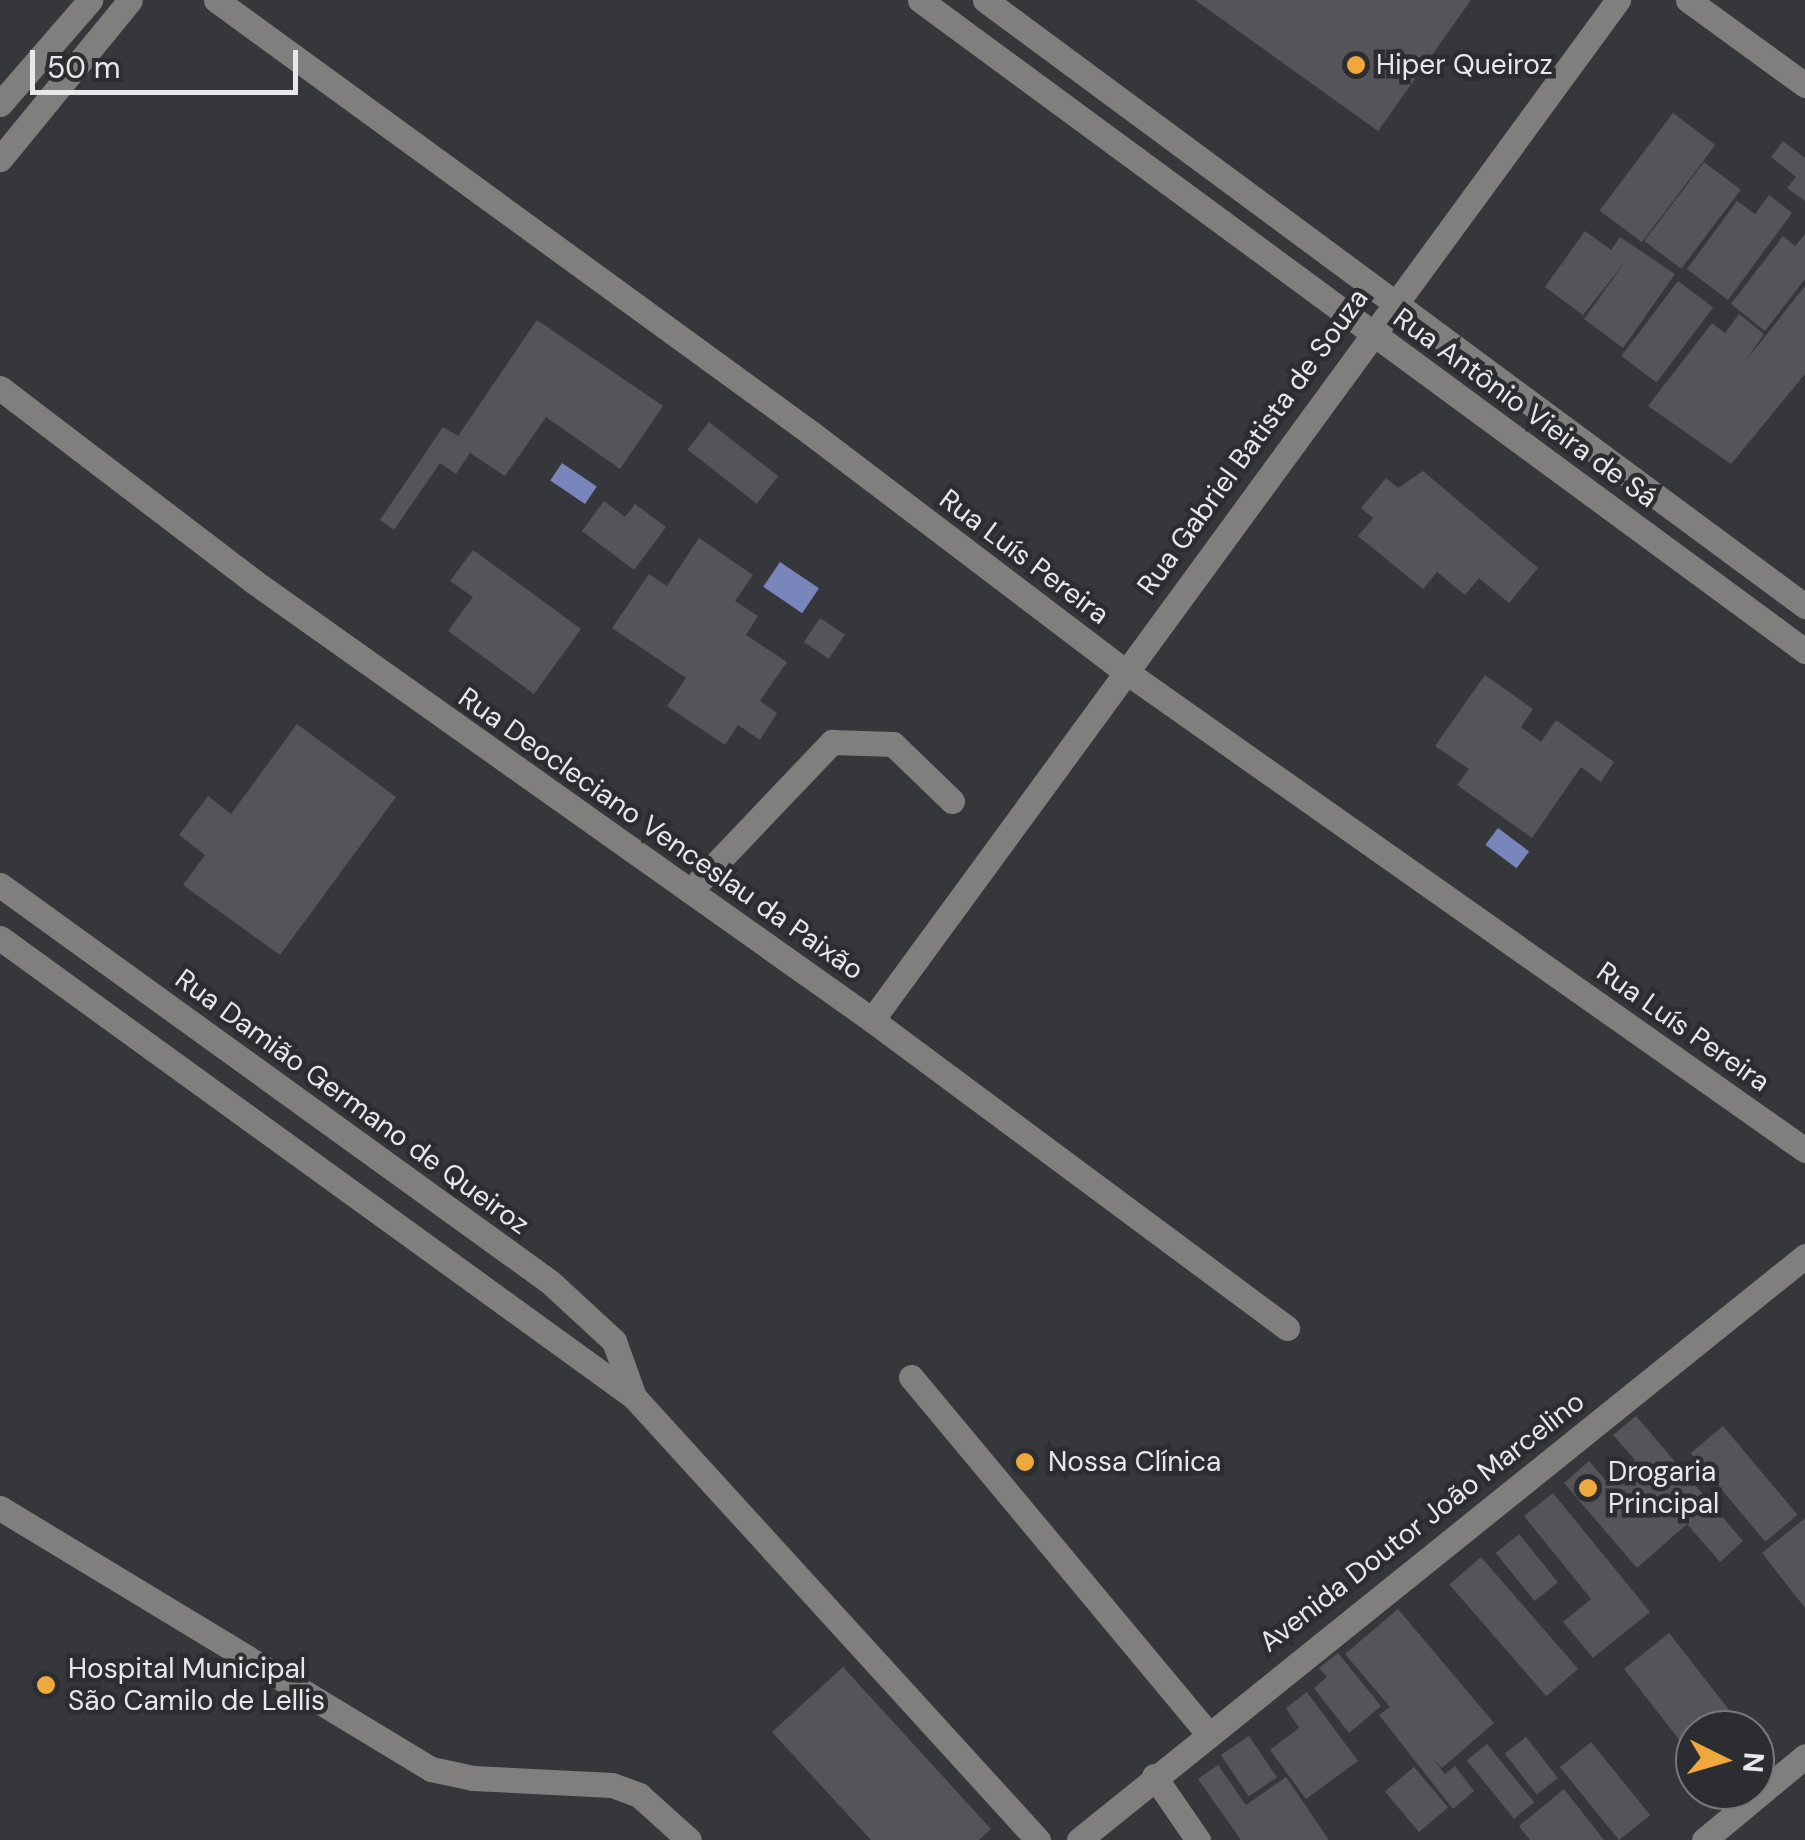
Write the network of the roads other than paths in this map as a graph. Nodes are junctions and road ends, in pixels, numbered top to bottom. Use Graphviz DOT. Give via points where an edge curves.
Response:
graph roads {
  1 [pos="90,0"];
  2 [pos="130,0"];
  3 [pos="216,0"];
  4 [pos="920,0"];
  5 [pos="985,0"];
  6 [pos="1618,0"];
  7 [pos="1688,0"];
  8 [pos="1805,85"];
  9 [pos="0,104"];
  10 [pos="0,159"];
  11 [pos="1395,299"];
  12 [pos="1370,332"];
  13 [pos="0,388"];
  14 [pos="1805,606"];
  15 [pos="1801,639"];
  16 [pos="1125,670"];
  17 [pos="952,801"];
  18 [pos="0,885"];
  19 [pos="690,891"];
  20 [pos="0,938"];
  21 [pos="102,959"];
  22 [pos="75,994"];
  23 [pos="872,1020"];
  24 [pos="1805,1150"];
  25 [pos="1802,1266"];
  26 [pos="1287,1328"];
  27 [pos="912,1377"];
  28 [pos="634,1396"];
  29 [pos="0,1508"];
  30 [pos="1206,1732"];
  31 [pos="1805,1756"];
  32 [pos="1154,1776"];
  33 [pos="690,1840"];
  34 [pos="1038,1840"];
  35 [pos="1080,1840"];
  36 [pos="1198,1840"];
  37 [pos="1704,1840"];
  1 -- 9 [label="street"];
  2 -- 10 [label="street"];
  3 -- 16 [label="street, Rua Luís Pereira" via="811,432"];
  4 -- 12 [label="street, Rua Antônio Vieira de Sá"];
  5 -- 11 [label="street, Rua Antônio Vieira de Sá"];
  6 -- 11 [label="street, Rua Gabriel Batista de Souza"];
  7 -- 8 [label="street"];
  11 -- 12 [label="street, Rua Gabriel Batista de Souza"];
  11 -- 14 [label="street, Rua Antônio Vieira de Sá"];
  12 -- 15 [label="street, Rua Antônio Vieira de Sá"];
  12 -- 16 [label="street, Rua Gabriel Batista de Souza"];
  13 -- 19 [label="street, Rua Deocleciano Venceslau da Paixão" via="254,580"];
  16 -- 23 [label="street, Rua Gabriel Batista de Souza"];
  16 -- 24 [label="street, Rua Luís Pereira"];
  17 -- 19 [label="street" via="894,744 832,742"];
  18 -- 21 [label="street, Rua Damião Germano de Queiroz"];
  19 -- 23 [label="street, Rua Deocleciano Venceslau da Paixão"];
  20 -- 22 [label="street, Rua Damião Germano de Queiroz"];
  21 -- 22 [label="street"];
  21 -- 28 [label="street, Rua Damião Germano de Queiroz" via="550,1282 614,1341"];
  22 -- 28 [label="street, Rua Damião Germano de Queiroz"];
  23 -- 26 [label="street, Rua Deocleciano Venceslau da Paixão"];
  25 -- 30 [label="street, Avenida Doutor João Marcelino"];
  27 -- 30 [label="street"];
  28 -- 34 [label="street, Rua Damião Germano de Queiroz"];
  29 -- 33 [label="street" via="431,1769 473,1778 612,1785 638,1795"];
  30 -- 32 [label="street, Avenida Doutor João Marcelino"];
  31 -- 37 [label="street"];
  32 -- 35 [label="street, Avenida Doutor João Marcelino"];
  32 -- 36 [label="street"];
}
